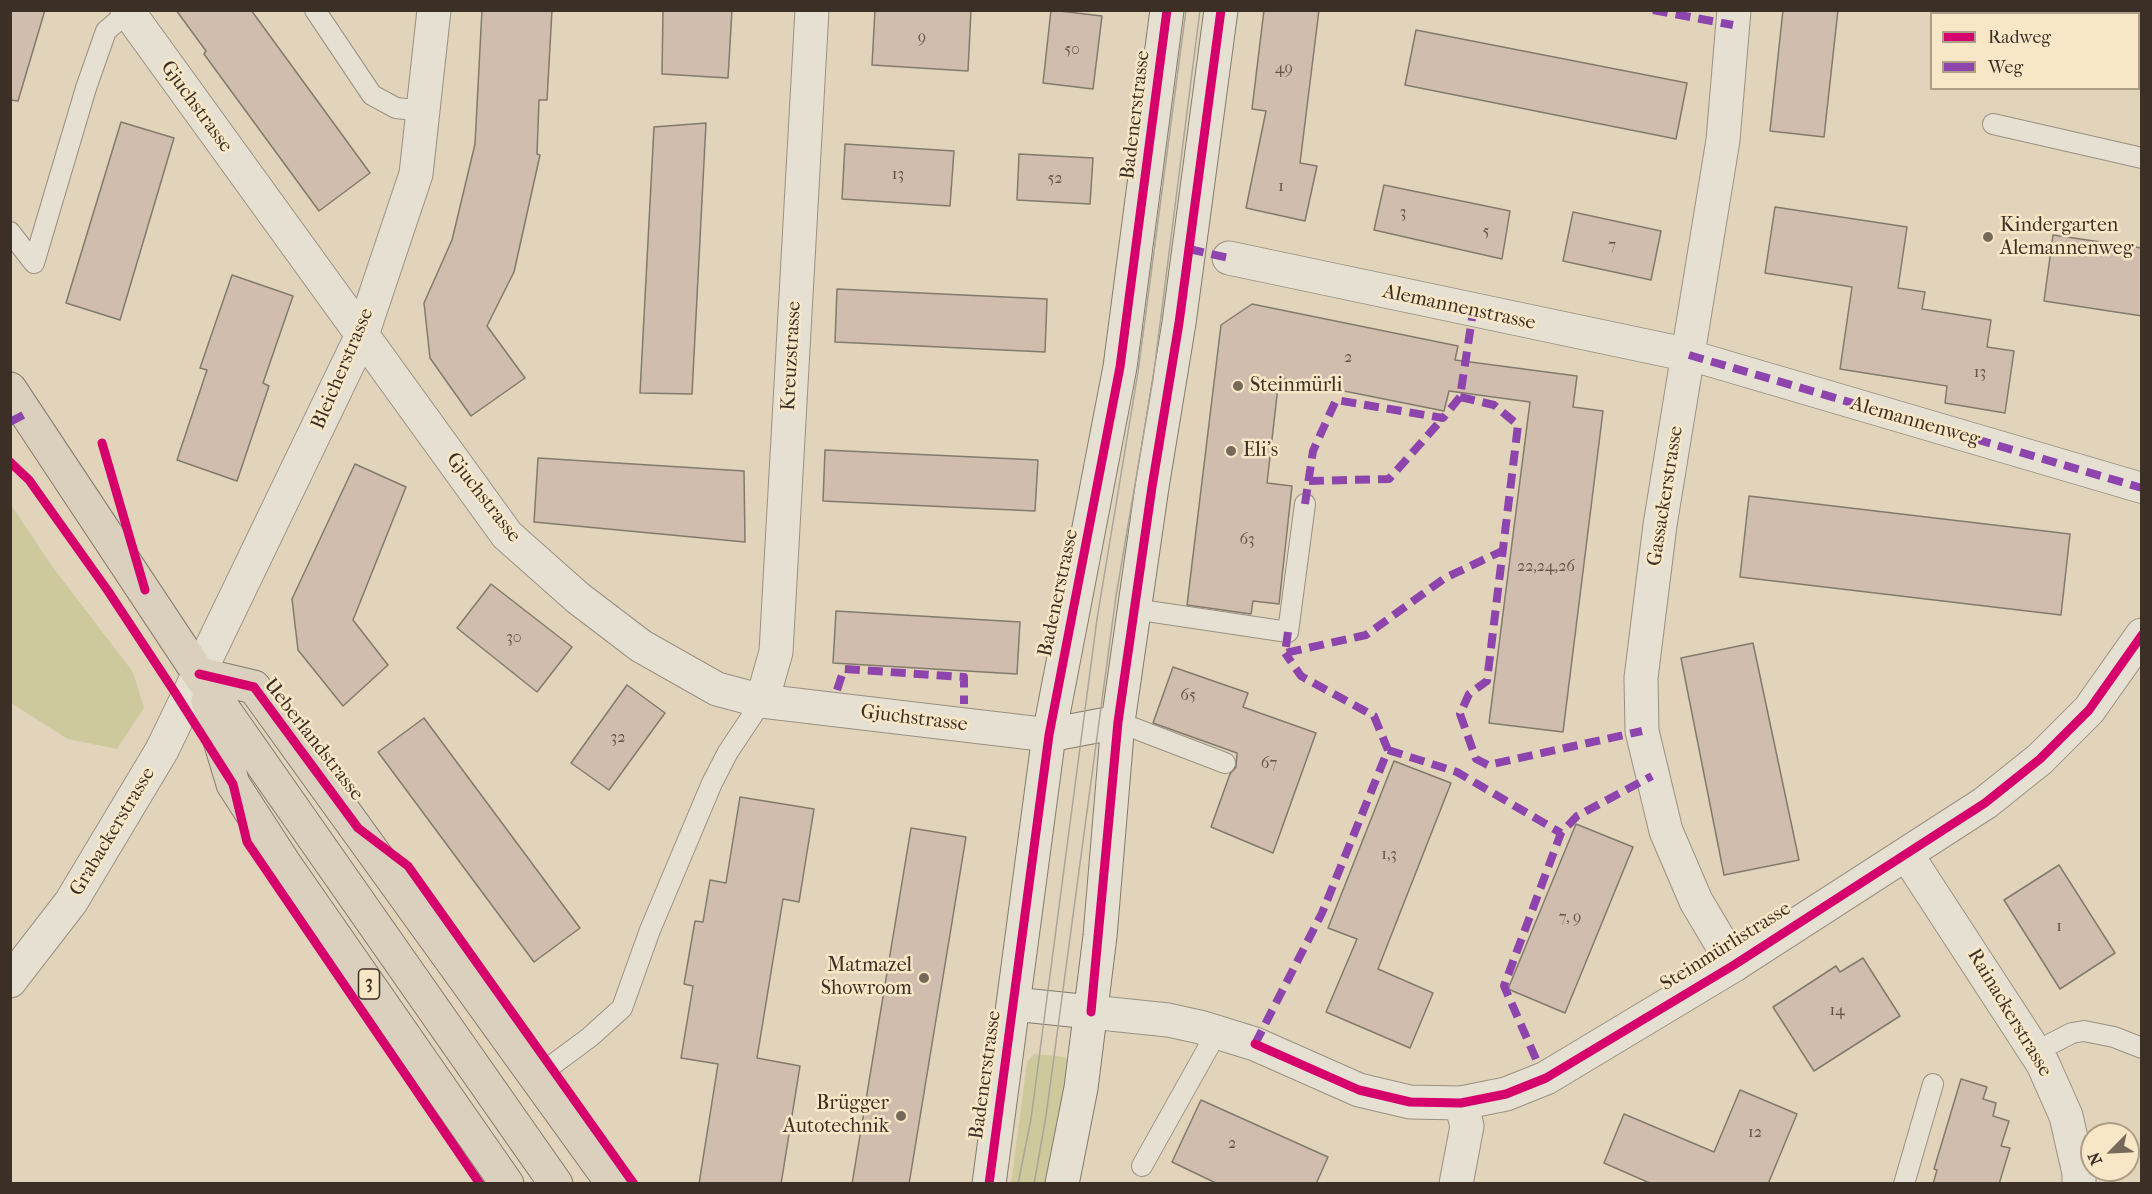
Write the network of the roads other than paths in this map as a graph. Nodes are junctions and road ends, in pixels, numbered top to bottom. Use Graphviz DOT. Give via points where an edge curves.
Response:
graph roads {
  1 [pos="315,10"];
  2 [pos="434,10"];
  3 [pos="812,10"];
  4 [pos="1167,10"];
  5 [pos="1221,10"];
  6 [pos="1734,10"];
  7 [pos="128,11"];
  8 [pos="424,111"];
  9 [pos="1993,124"];
  10 [pos="2142,158"];
  11 [pos="10,232"];
  12 [pos="1229,258"];
  13 [pos="362,335"];
  14 [pos="1689,355"];
  15 [pos="10,389"];
  16 [pos="2142,488"];
  17 [pos="1305,504"];
  18 [pos="1134,609"];
  19 [pos="2139,646"];
  20 [pos="199,674"];
  21 [pos="762,700"];
  22 [pos="1118,722"];
  23 [pos="1049,735"];
  24 [pos="1225,763"];
  25 [pos="1907,855"];
  26 [pos="1734,965"];
  27 [pos="10,981"];
  28 [pos="1013,1004"];
  29 [pos="1091,1012"];
  30 [pos="1217,1032"];
  31 [pos="2142,1048"];
  32 [pos="2035,1052"];
  33 [pos="536,1077"];
  34 [pos="1933,1084"];
  35 [pos="1461,1103"];
  36 [pos="1142,1166"];
  37 [pos="507,1184"];
  38 [pos="556,1184"];
  39 [pos="613,1184"];
  40 [pos="989,1184"];
  41 [pos="1062,1184"];
  42 [pos="1456,1184"];
  43 [pos="1904,1184"];
  44 [pos="2079,1184"];
  1 -- 8 [label="lane" via="372,96 396,108"];
  2 -- 8 [label="street, Bleicherstrasse"];
  3 -- 21 [label="street, Kreuzstrasse" via="776,651"];
  4 -- 23 [label="street, Badenerstrasse" via="1120,367"];
  5 -- 18 [label="street" via="1179,323"];
  6 -- 14 [label="street, Gassackerstrasse" via="1724,140"];
  7 -- 11 [label="lane" via="106,31 34,263"];
  7 -- 13 [label="street, Gjuchstrasse"];
  8 -- 13 [label="street, Bleicherstrasse" via="416,174"];
  9 -- 10 [label="lane"];
  12 -- 14 [label="street, Alemannenstrasse"];
  13 -- 20 [label="street, Bleicherstrasse"];
  13 -- 21 [label="street, Gjuchstrasse" via="507,535 578,598 641,646 717,689"];
  14 -- 16 [label="street, Alemannenweg"];
  14 -- 26 [label="street, Gassackerstrasse" via="1660,525 1641,678 1642,731 1666,831 1696,901"];
  15 -- 20 [label="main road, 3"];
  17 -- 18 [label="lane" via="1288,632"];
  18 -- 22 [label="street"];
  19 -- 25 [label="street, Steinmürlistrasse" via="2089,710 2040,759"];
  20 -- 27 [label="street, Grabackerstrasse" via="162,750 71,902"];
  20 -- 33 [label="main road, Ueberlandstrasse" via="254,687"];
  20 -- 37 [label="main road, 3" via="233,784"];
  20 -- 38 [label="main road, 3"];
  21 -- 23 [label="street, Gjuchstrasse"];
  21 -- 33 [label="lane" via="712,783 622,1008"];
  22 -- 23 [label="street, Gjuchstrasse"];
  22 -- 24 [label="lane"];
  22 -- 29 [label="street"];
  23 -- 28 [label="street, Badenerstrasse"];
  25 -- 26 [label="street, Steinmürlistrasse"];
  25 -- 32 [label="street, Rainackerstrasse"];
  26 -- 35 [label="street, Steinmürlistrasse" via="1546,1078 1506,1094"];
  28 -- 29 [label="street, Steinmürlistrasse"];
  28 -- 40 [label="street, Badenerstrasse"];
  29 -- 30 [label="street, Steinmürlistrasse" via="1168,1020"];
  29 -- 41 [label="street" via="1082,1088"];
  30 -- 35 [label="street, Steinmürlistrasse" via="1255,1044 1359,1090 1410,1102"];
  30 -- 36 [label="lane"];
  31 -- 32 [label="lane" via="2084,1031"];
  32 -- 44 [label="street, Rainackerstrasse" via="2066,1116"];
  33 -- 39 [label="main road, Ueberlandstrasse"];
  34 -- 43 [label="lane"];
  35 -- 42 [label="street" via="1467,1126"];
}
